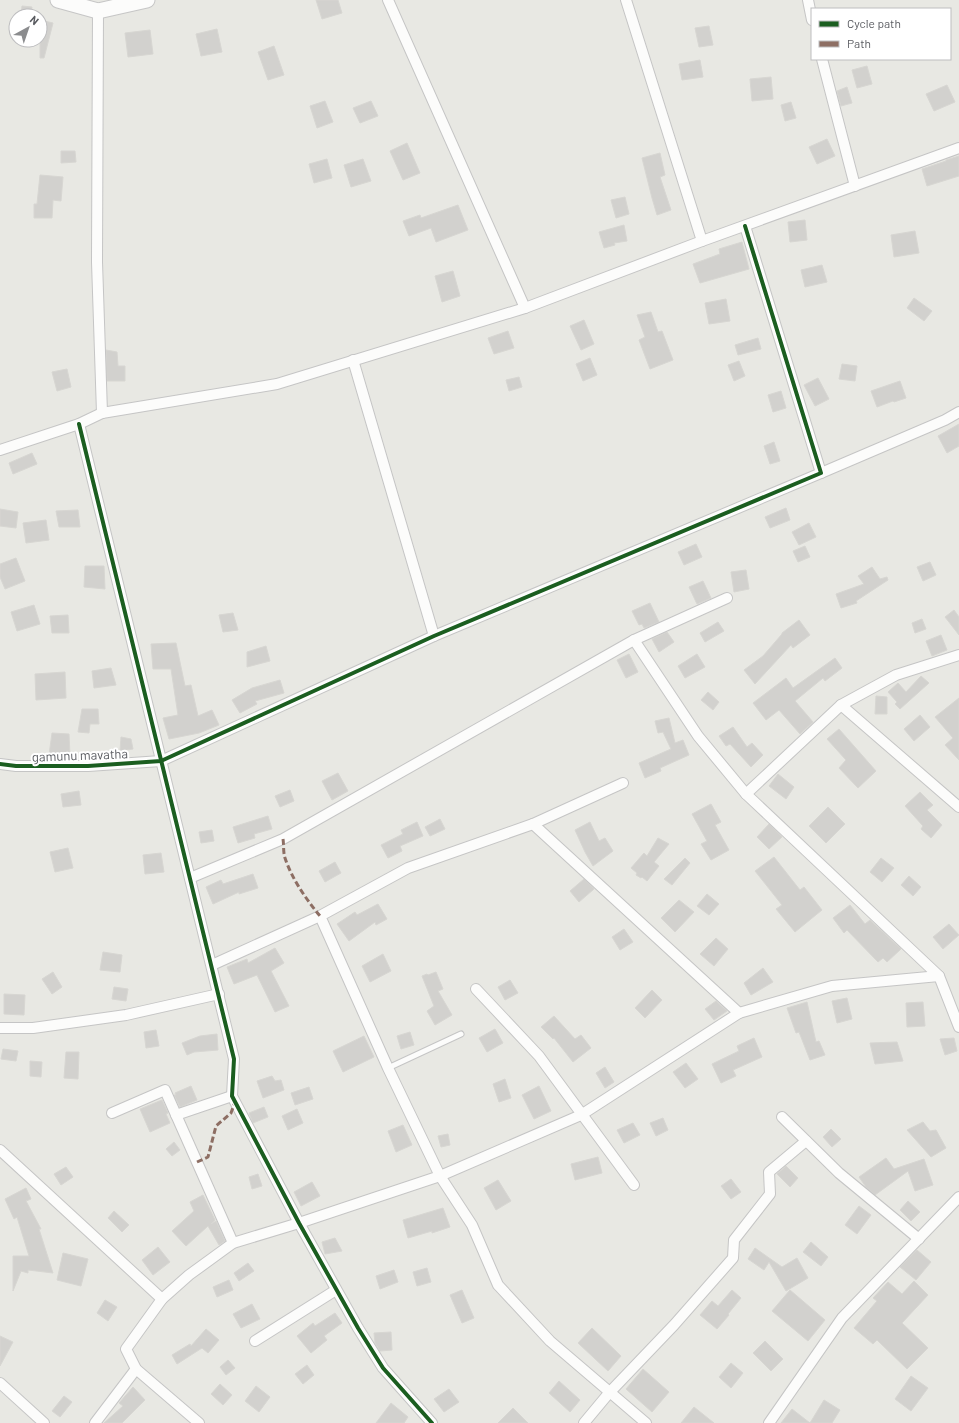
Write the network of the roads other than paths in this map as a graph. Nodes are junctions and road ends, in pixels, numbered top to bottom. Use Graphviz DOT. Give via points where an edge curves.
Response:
graph roads {
  1 [pos="58,0"];
  2 [pos="147,0"];
  3 [pos="388,0"];
  4 [pos="626,0"];
  5 [pos="808,0"];
  6 [pos="98,11"];
  7 [pos="811,15"];
  8 [pos="822,60"];
  9 [pos="959,148"];
  10 [pos="855,186"];
  11 [pos="746,226"];
  12 [pos="702,241"];
  13 [pos="525,308"];
  14 [pos="353,360"];
  15 [pos="959,412"];
  16 [pos="102,413"];
  17 [pos="79,424"];
  18 [pos="0,450"];
  19 [pos="821,473"];
  20 [pos="727,598"];
  21 [pos="434,636"];
  22 [pos="634,640"];
  23 [pos="959,655"];
  24 [pos="841,705"];
  25 [pos="161,761"];
  26 [pos="0,764"];
  27 [pos="623,783"];
  28 [pos="746,794"];
  29 [pos="959,807"];
  30 [pos="533,824"];
  31 [pos="190,878"];
  32 [pos="320,916"];
  33 [pos="212,965"];
  34 [pos="939,976"];
  35 [pos="476,989"];
  36 [pos="219,994"];
  37 [pos="739,1013"];
  38 [pos="0,1028"];
  39 [pos="959,1028"];
  40 [pos="461,1034"];
  41 [pos="388,1068"];
  42 [pos="232,1096"];
  43 [pos="112,1113"];
  44 [pos="176,1114"];
  45 [pos="581,1115"];
  46 [pos="782,1117"];
  47 [pos="806,1141"];
  48 [pos="0,1150"];
  49 [pos="440,1176"];
  50 [pos="634,1185"];
  51 [pos="959,1196"];
  52 [pos="298,1223"];
  53 [pos="918,1239"];
  54 [pos="233,1243"];
  55 [pos="336,1290"];
  56 [pos="162,1299"];
  57 [pos="255,1342"];
  58 [pos="136,1369"];
  59 [pos="0,1384"];
  60 [pos="610,1393"];
  61 [pos="44,1423"];
  62 [pos="95,1423"];
  63 [pos="199,1423"];
  64 [pos="432,1423"];
  65 [pos="584,1423"];
  66 [pos="646,1423"];
  67 [pos="769,1423"];
  1 -- 6 [label="street"];
  2 -- 6 [label="street"];
  3 -- 13 [label="street"];
  4 -- 12 [label="street"];
  5 -- 7 [label="street"];
  6 -- 16 [label="street" via="97,262"];
  8 -- 10 [label="street"];
  9 -- 10 [label="street"];
  10 -- 11 [label="street"];
  11 -- 12 [label="street"];
  11 -- 19 [label="street"];
  12 -- 13 [label="street"];
  13 -- 14 [label="street"];
  14 -- 16 [label="street" via="277,384"];
  14 -- 21 [label="street"];
  15 -- 19 [label="street"];
  16 -- 17 [label="street"];
  17 -- 18 [label="street"];
  17 -- 25 [label="street"];
  19 -- 21 [label="street"];
  20 -- 22 [label="street"];
  21 -- 25 [label="street"];
  22 -- 28 [label="street" via="698,736"];
  22 -- 31 [label="street" via="283,839"];
  23 -- 24 [label="street" via="896,675"];
  24 -- 28 [label="street"];
  24 -- 29 [label="street"];
  25 -- 26 [label="street, gamunu mavatha" via="88,766"];
  25 -- 31 [label="street"];
  27 -- 30 [label="street"];
  28 -- 34 [label="street"];
  30 -- 32 [label="street" via="408,868"];
  30 -- 37 [label="street"];
  31 -- 33 [label="street"];
  32 -- 33 [label="street"];
  32 -- 41 [label="street"];
  33 -- 36 [label="street"];
  34 -- 37 [label="street" via="832,986"];
  34 -- 39 [label="street"];
  35 -- 45 [label="street" via="539,1056"];
  36 -- 38 [label="street" via="126,1016 33,1028"];
  36 -- 42 [label="street" via="234,1059"];
  37 -- 45 [label="street"];
  40 -- 41 [label="lane"];
  41 -- 49 [label="street"];
  42 -- 44 [label="street"];
  42 -- 52 [label="street"];
  43 -- 44 [label="street" via="165,1090"];
  44 -- 54 [label="street"];
  45 -- 49 [label="street"];
  45 -- 50 [label="street"];
  46 -- 47 [label="street"];
  47 -- 53 [label="street" via="839,1173"];
  47 -- 60 [label="street" via="769,1172 770,1194 734,1240 733,1258"];
  48 -- 56 [label="street"];
  49 -- 52 [label="street"];
  49 -- 60 [label="street" via="472,1225 498,1285 550,1341"];
  51 -- 53 [label="street"];
  52 -- 54 [label="street"];
  52 -- 55 [label="street"];
  53 -- 67 [label="street" via="842,1318"];
  54 -- 56 [label="street" via="189,1275"];
  55 -- 57 [label="street"];
  55 -- 64 [label="street" via="383,1368"];
  56 -- 58 [label="street" via="126,1348"];
  58 -- 62 [label="street"];
  58 -- 63 [label="street"];
  59 -- 61 [label="street"];
  60 -- 65 [label="street"];
  60 -- 66 [label="street"];
}
